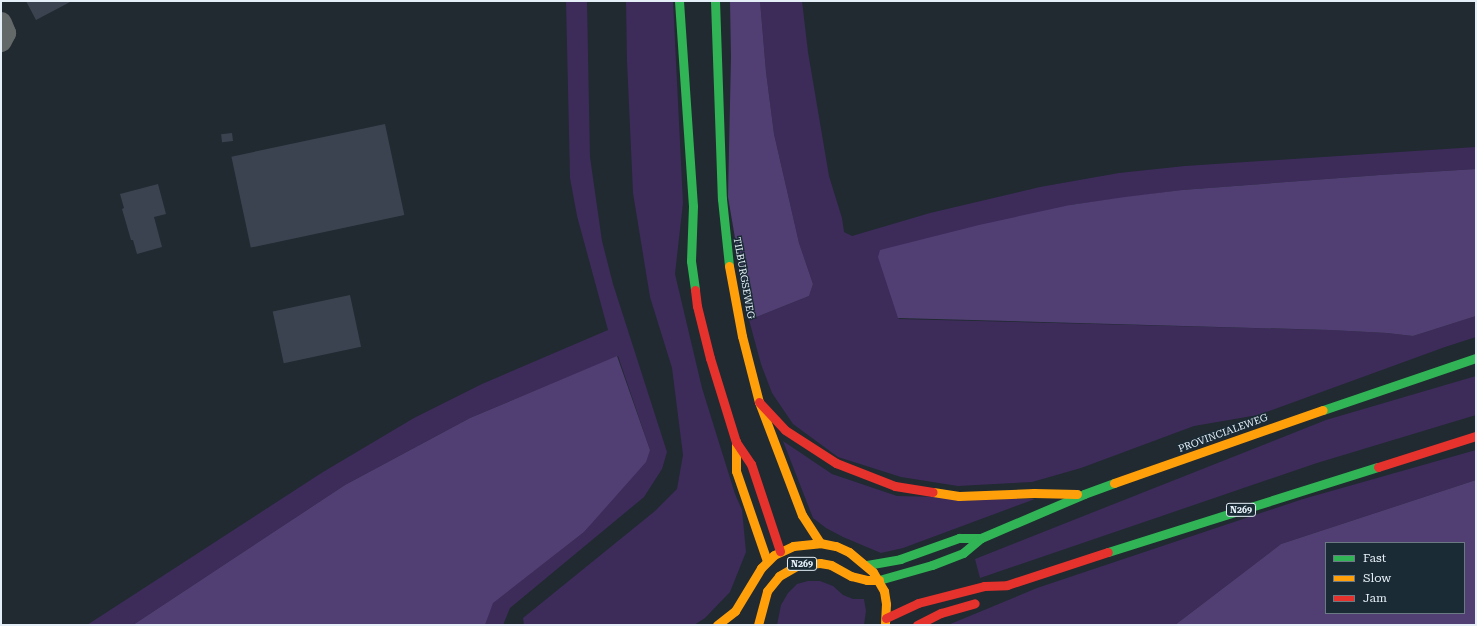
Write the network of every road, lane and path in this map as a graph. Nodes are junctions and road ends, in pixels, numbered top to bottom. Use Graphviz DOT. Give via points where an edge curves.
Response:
graph roads {
  1 [pos="679,1"];
  2 [pos="715,1"];
  3 [pos="1,23"];
  4 [pos="1,40"];
  5 [pos="1476,358"];
  6 [pos="759,402"];
  7 [pos="1476,436"];
  8 [pos="736,442"];
  9 [pos="1084,494"];
  10 [pos="981,538"];
  11 [pos="820,543"];
  12 [pos="780,551"];
  13 [pos="767,561"];
  14 [pos="867,565"];
  15 [pos="786,571"];
  16 [pos="879,580"];
  17 [pos="1007,585"];
  18 [pos="995,594"];
  19 [pos="982,601"];
  20 [pos="885,621"];
  21 [pos="756,623"];
  22 [pos="717,625"];
  23 [pos="917,625"];
  1 -- 8 [label="main road" via="693,206 691,260 699,313 710,358"];
  2 -- 6 [label="main road, TILBURGSEWEG" via="722,200 727,253 742,336"];
  3 -- 4 [label="street" via="5,33"];
  5 -- 9 [label="main road, PROVINCIALEWEG / N269"];
  6 -- 9 [label="main road" via="785,430 836,464 895,486 959,496"];
  6 -- 11 [label="main road, TILBURGSEWEG" via="802,515"];
  7 -- 17 [label="main road, N269" via="1091,556"];
  8 -- 12 [label="main road" via="751,464"];
  8 -- 13 [label="main road" via="736,471"];
  9 -- 10 [label="main road, PROVINCIALEWEG / N269"];
  10 -- 14 [label="main road, PROVINCIALEWEG / N269" via="959,538 900,559"];
  10 -- 16 [label="main road, PROVINCIALEWEG / N269" via="963,553"];
  11 -- 12 [label="main road, N269" via="793,546"];
  11 -- 14 [label="main road, N269" via="836,546"];
  12 -- 13 [label="main road, N269"];
  12 -- 15 [label="main road, N269"];
  13 -- 22 [label="main road, N269" via="735,611"];
  14 -- 16 [label="main road, N269"];
  15 -- 16 [label="main road, N269" via="798,565 820,563 831,565 851,576"];
  15 -- 21 [label="main road, N269" via="767,591"];
  16 -- 20 [label="main road, N269" via="884,591"];
  17 -- 18 [label="main road, N269"];
  17 -- 20 [label="main road, N269" via="984,586 918,603"];
  19 -- 23 [label="main road" via="941,613"];
}
